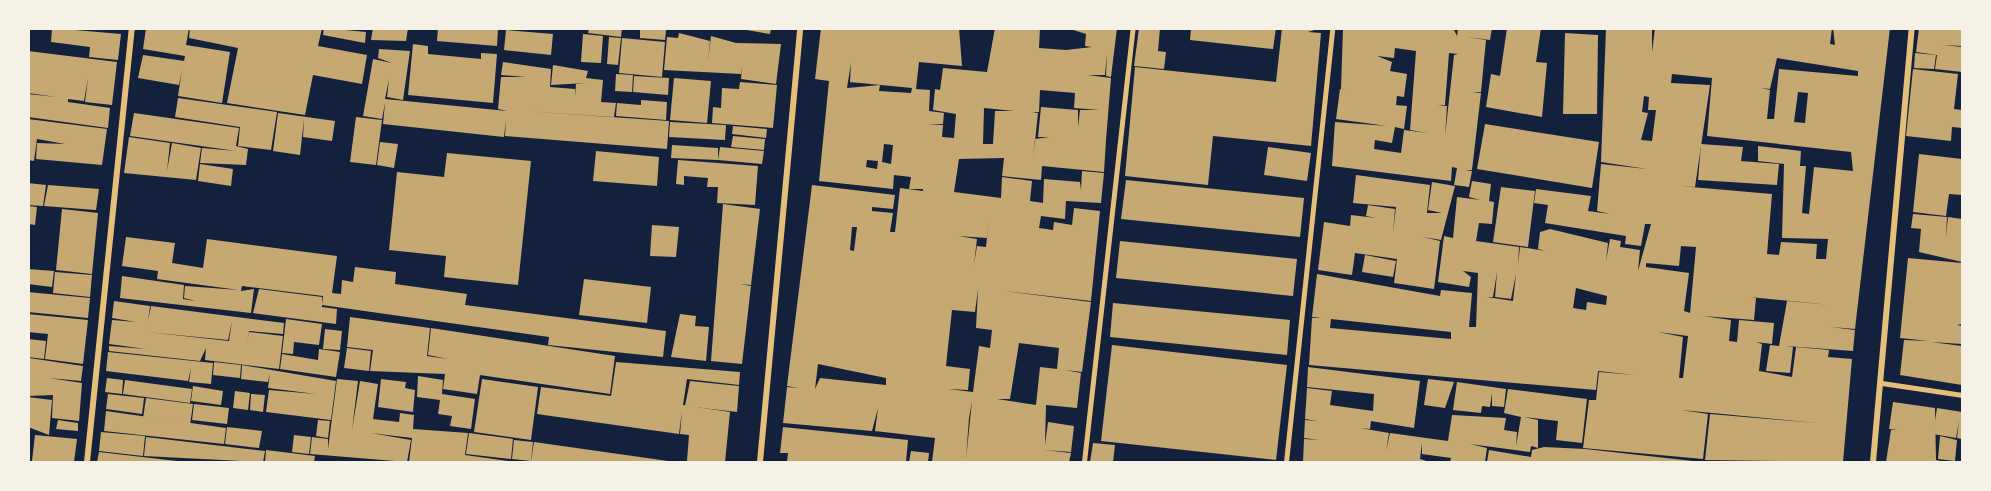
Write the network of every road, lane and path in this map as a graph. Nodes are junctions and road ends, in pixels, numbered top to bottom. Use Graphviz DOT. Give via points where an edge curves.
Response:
graph roads {
  1 [pos="132,28"];
  2 [pos="800,28"];
  3 [pos="1132,28"];
  4 [pos="1332,28"];
  5 [pos="1912,28"];
  6 [pos="1882,383"];
  7 [pos="1962,395"];
  8 [pos="87,462"];
  9 [pos="760,462"];
  10 [pos="1084,462"];
  11 [pos="1286,462"];
  12 [pos="1873,462"];
  1 -- 8 [label="street"];
  2 -- 9 [label="street"];
  3 -- 10 [label="lane"];
  4 -- 11 [label="lane"];
  5 -- 6 [label="street"];
  6 -- 7 [label="lane"];
  6 -- 12 [label="street"];
}
